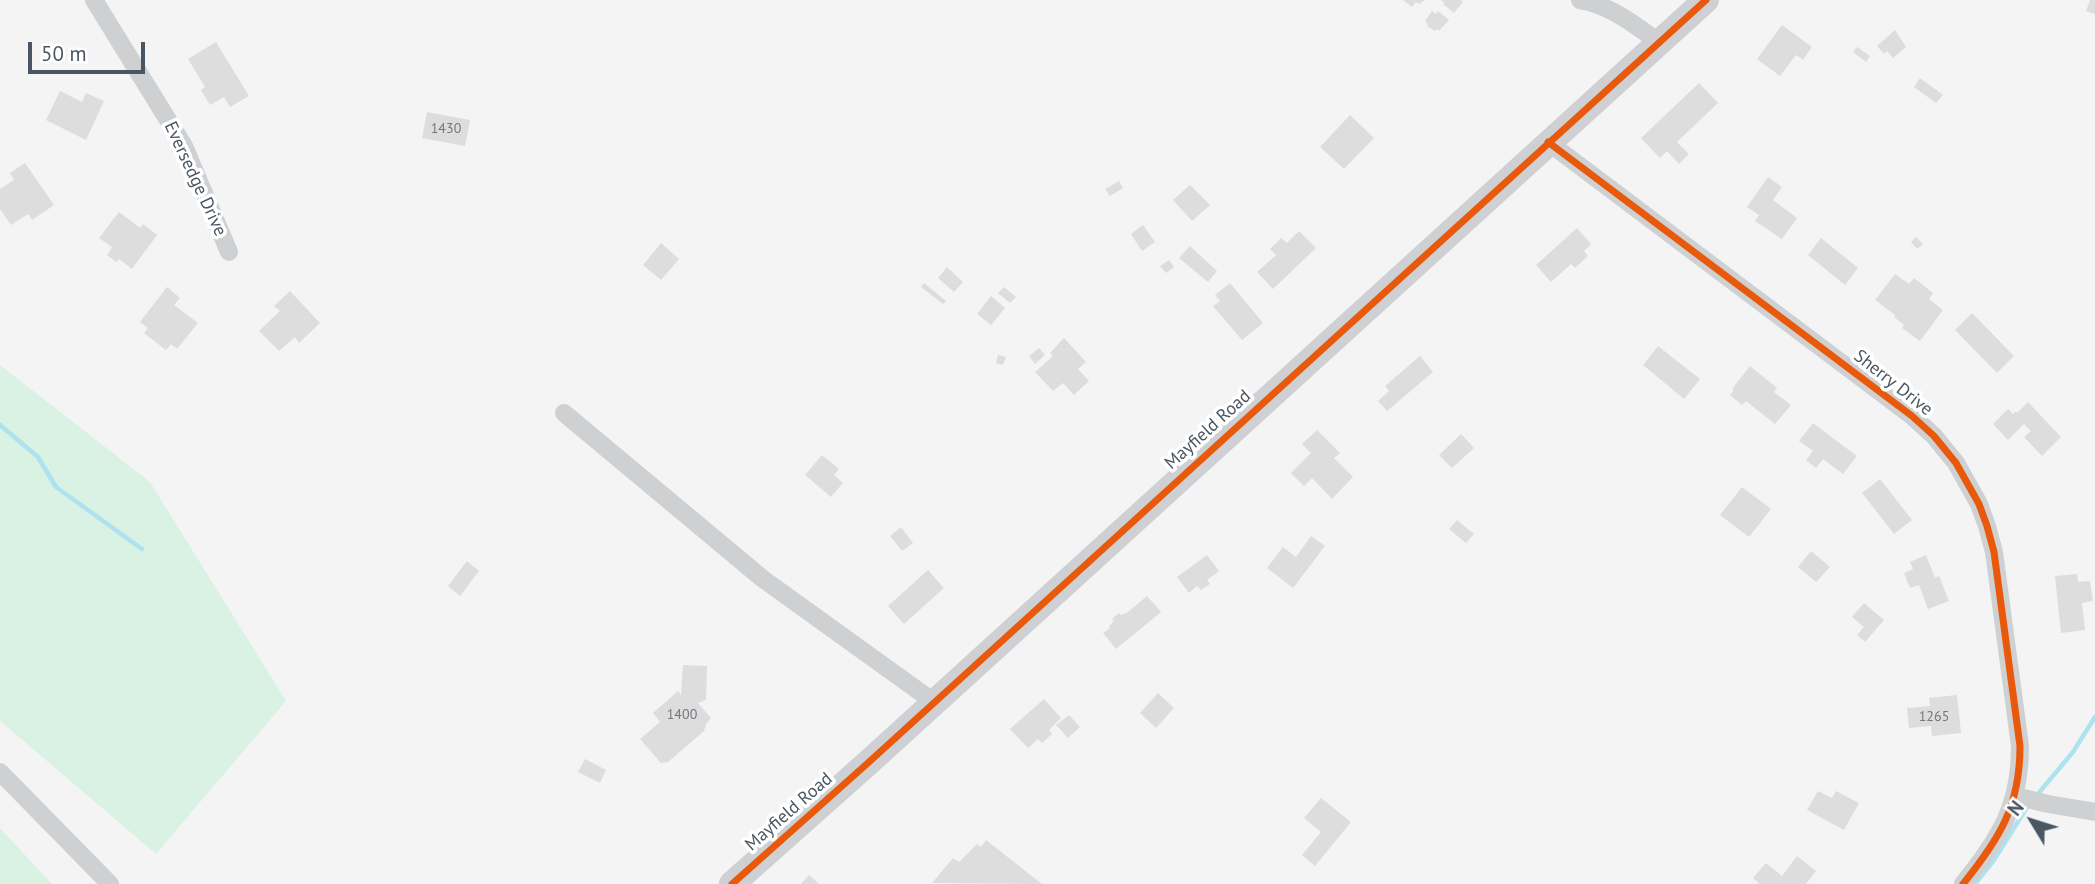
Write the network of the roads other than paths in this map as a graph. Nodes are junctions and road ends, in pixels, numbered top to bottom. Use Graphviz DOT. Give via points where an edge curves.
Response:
graph roads {
  1 [pos="94,0"];
  2 [pos="1580,0"];
  3 [pos="1706,0"];
  4 [pos="1660,43"];
  5 [pos="1548,142"];
  6 [pos="229,252"];
  7 [pos="564,413"];
  8 [pos="934,702"];
  9 [pos="0,772"];
  10 [pos="2016,796"];
  11 [pos="2095,812"];
  12 [pos="110,884"];
  13 [pos="732,884"];
  14 [pos="1963,884"];
  1 -- 6 [label="street, Eversedge Drive" via="184,146"];
  2 -- 4 [label="street" via="1596,3"];
  3 -- 4 [label="street, Mayfield Road"];
  4 -- 5 [label="street, Mayfield Road"];
  5 -- 8 [label="street, Mayfield Road"];
  5 -- 10 [label="street, Sherry Drive" via="1912,416 1956,463 1979,504 1994,552 2020,746"];
  7 -- 8 [label="street" via="763,579"];
  8 -- 13 [label="street, Mayfield Road"];
  9 -- 12 [label="street"];
  10 -- 11 [label="street"];
  10 -- 14 [label="street, Sherry Drive" via="2006,825"];
}
